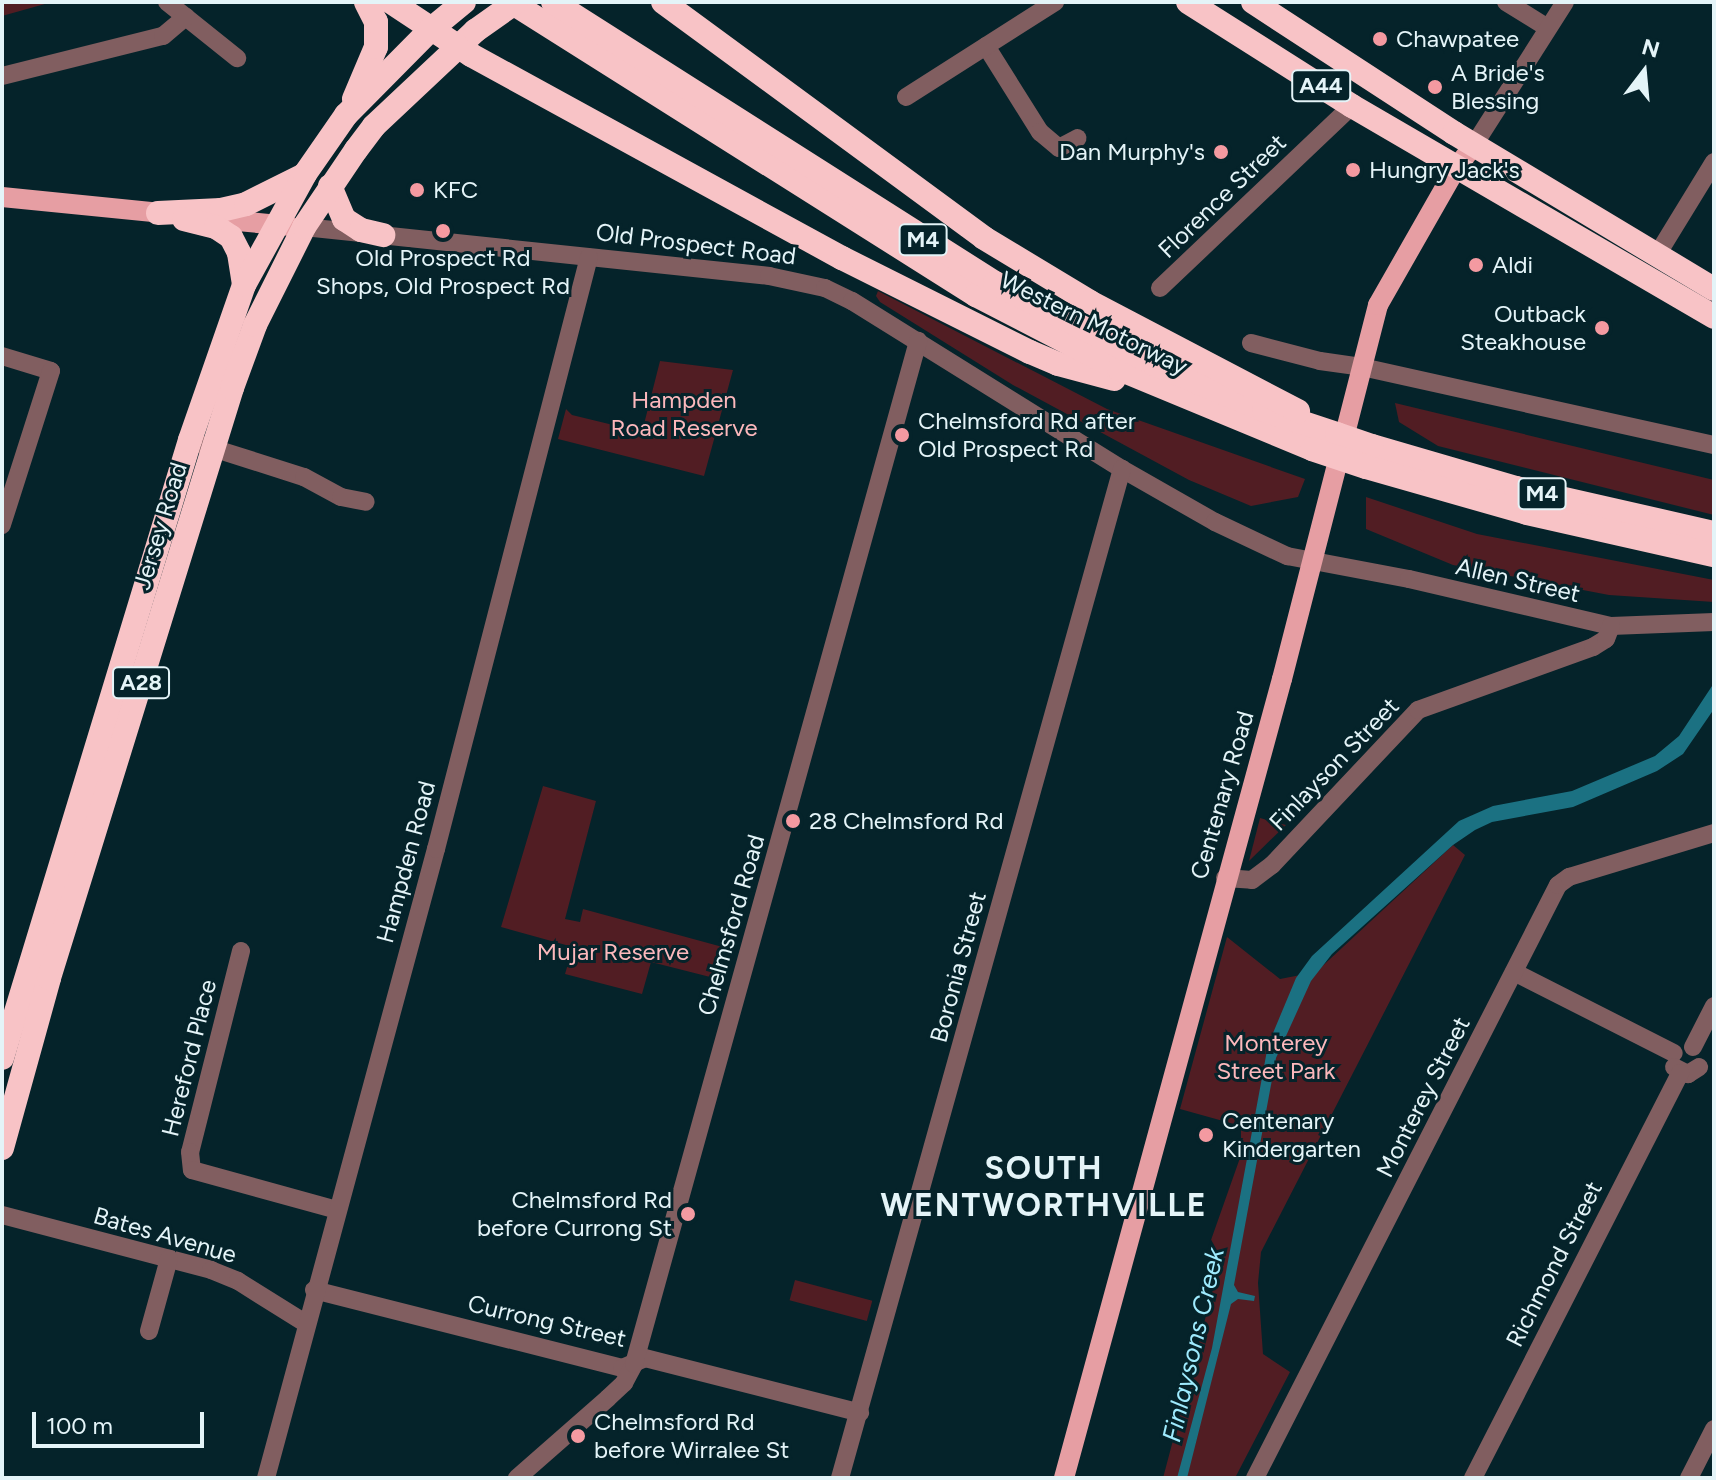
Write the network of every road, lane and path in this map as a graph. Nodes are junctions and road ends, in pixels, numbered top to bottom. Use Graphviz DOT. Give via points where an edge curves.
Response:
graph roads {
  1 [pos="167,2"];
  2 [pos="366,2"];
  3 [pos="391,2"];
  4 [pos="513,2"];
  5 [pos="553,2"];
  6 [pos="663,2"];
  7 [pos="678,2"];
  8 [pos="1055,2"];
  9 [pos="1188,2"];
  10 [pos="1253,2"];
  11 [pos="1506,2"];
  12 [pos="1565,2"];
  13 [pos="447,15"];
  14 [pos="186,17"];
  15 [pos="1548,28"];
  16 [pos="466,39"];
  17 [pos="986,46"];
  18 [pos="728,49"];
  19 [pos="237,58"];
  20 [pos="2,76"];
  21 [pos="906,97"];
  22 [pos="1352,106"];
  23 [pos="346,115"];
  24 [pos="1078,138"];
  25 [pos="1474,145"];
  26 [pos="1714,162"];
  27 [pos="1456,168"];
  28 [pos="305,174"];
  29 [pos="330,186"];
  30 [pos="2,197"];
  31 [pos="158,213"];
  32 [pos="276,225"];
  33 [pos="304,227"];
  34 [pos="383,235"];
  35 [pos="1657,255"];
  36 [pos="589,257"];
  37 [pos="244,285"];
  38 [pos="1160,288"];
  39 [pos="1714,289"];
  40 [pos="1714,317"];
  41 [pos="918,341"];
  42 [pos="1251,343"];
  43 [pos="2,356"];
  44 [pos="1362,367"];
  45 [pos="1171,393"];
  46 [pos="1322,434"];
  47 [pos="202,444"];
  48 [pos="1714,445"];
  49 [pos="1369,456"];
  50 [pos="1122,469"];
  51 [pos="366,502"];
  52 [pos="2,525"];
  53 [pos="1714,533"];
  54 [pos="1714,555"];
  55 [pos="1313,560"];
  56 [pos="1714,622"];
  57 [pos="1611,626"];
  58 [pos="1714,833"];
  59 [pos="1225,878"];
  60 [pos="241,951"];
  61 [pos="1514,972"];
  62 [pos="1714,1006"];
  63 [pos="1693,1047"];
  64 [pos="1674,1053"];
  65 [pos="2,1058"];
  66 [pos="1706,1071"];
  67 [pos="1680,1073"];
  68 [pos="2,1148"];
  69 [pos="337,1210"];
  70 [pos="2,1215"];
  71 [pos="169,1259"];
  72 [pos="314,1290"];
  73 [pos="305,1323"];
  74 [pos="149,1331"];
  75 [pos="634,1364"];
  76 [pos="860,1413"];
  77 [pos="1714,1429"];
  78 [pos="266,1478"];
  79 [pos="517,1478"];
  80 [pos="840,1478"];
  81 [pos="1064,1478"];
  82 [pos="1255,1478"];
  83 [pos="1473,1478"];
  84 [pos="1689,1478"];
  1 -- 14 [label="street"];
  2 -- 23 [label="highway" via="376,22 376,47"];
  3 -- 13 [label="highway"];
  4 -- 16 [label="highway, Jersey Road / A28, bridge"];
  4 -- 45 [label="highway, Western Motorway / M4" via="953,281"];
  5 -- 46 [label="highway, Western Motorway / M4" via="995,283 1154,364"];
  6 -- 18 [label="highway"];
  7 -- 18 [label="highway"];
  8 -- 17 [label="street"];
  9 -- 22 [label="highway, A44"];
  10 -- 25 [label="highway, A44"];
  11 -- 15 [label="street"];
  12 -- 15 [label="street"];
  13 -- 16 [label="highway"];
  13 -- 23 [label="highway, Jersey Road / A28"];
  14 -- 19 [label="street"];
  14 -- 20 [label="street" via="163,36"];
  15 -- 25 [label="street"];
  16 -- 29 [label="highway, Jersey Road / A28" via="374,126"];
  16 -- 45 [label="highway" via="842,258 1058,364"];
  17 -- 21 [label="street"];
  17 -- 24 [label="street" via="1040,132 1059,148"];
  18 -- 46 [label="highway" via="984,238 1090,302 1250,383"];
  22 -- 27 [label="highway, A44"];
  22 -- 38 [label="street, Florence Street"];
  23 -- 28 [label="highway, Jersey Road / A28"];
  25 -- 27 [label="main road, Centenary Road"];
  25 -- 35 [label="highway, A44"];
  26 -- 35 [label="street"];
  27 -- 40 [label="highway, A44"];
  27 -- 44 [label="main road, Centenary Road" via="1378,305"];
  28 -- 31 [label="highway" via="246,204"];
  28 -- 32 [label="highway, Jersey Road / A28"];
  29 -- 33 [label="highway, Jersey Road / A28"];
  29 -- 34 [label="highway" via="344,219"];
  30 -- 31 [label="main road, Old Prospect Road"];
  31 -- 32 [label="main road, Old Prospect Road"];
  31 -- 37 [label="highway" via="216,227 231,237"];
  32 -- 33 [label="main road, Old Prospect Road"];
  32 -- 37 [label="highway, Jersey Road / A28"];
  33 -- 34 [label="street, Old Prospect Road"];
  33 -- 47 [label="highway, Jersey Road / A28"];
  34 -- 36 [label="street, Old Prospect Road"];
  35 -- 39 [label="highway, A44"];
  36 -- 41 [label="street, Old Prospect Road" via="799,281 840,294"];
  36 -- 69 [label="street, Hampden Road"];
  37 -- 47 [label="highway, Jersey Road / A28"];
  41 -- 50 [label="street, Old Prospect Road"];
  41 -- 75 [label="street, Chelmsford Road"];
  42 -- 44 [label="street"];
  43 -- 52 [label="street" via="51,371"];
  44 -- 48 [label="street"];
  44 -- 55 [label="main road, Centenary Road"];
  45 -- 46 [label="highway, Western Motorway / M4"];
  46 -- 49 [label="highway, Western Motorway / M4, bridge"];
  47 -- 51 [label="street"];
  47 -- 65 [label="highway, Jersey Road / A28"];
  47 -- 68 [label="highway, Jersey Road / A28"];
  49 -- 53 [label="highway, Western Motorway / M4"];
  49 -- 54 [label="highway, Western Motorway / M4" via="1527,513"];
  50 -- 55 [label="street, Old Prospect Road" via="1263,545"];
  50 -- 76 [label="street, Boronia Street"];
  55 -- 57 [label="street, Allen Street"];
  55 -- 59 [label="main road, Centenary Road"];
  56 -- 57 [label="street, Allen Street"];
  57 -- 59 [label="street, Finlayson Street" via="1606,639 1593,647 1418,710 1272,865 1252,880"];
  58 -- 61 [label="street, Monterey Street" via="1565,879"];
  59 -- 81 [label="main road, Centenary Road"];
  60 -- 69 [label="street, Hereford Place" via="190,1152 192,1170"];
  61 -- 64 [label="street"];
  61 -- 82 [label="street, Monterey Street"];
  62 -- 63 [label="street"];
  63 -- 64 [label="street"];
  63 -- 66 [label="street"];
  64 -- 67 [label="street" via="1672,1062"];
  66 -- 67 [label="street"];
  67 -- 83 [label="street, Richmond Street"];
  69 -- 72 [label="street, Hampden Road"];
  70 -- 71 [label="street, Bates Avenue"];
  71 -- 73 [label="street, Bates Avenue" via="238,1281"];
  71 -- 74 [label="street"];
  72 -- 73 [label="street, Hampden Road"];
  72 -- 75 [label="street, Currong Street" via="622,1368"];
  73 -- 78 [label="street, Hampden Road"];
  75 -- 76 [label="street, Currong Street" via="645,1358"];
  75 -- 79 [label="street, Chelmsford Road" via="616,1391"];
  76 -- 80 [label="street, Boronia Street"];
  77 -- 84 [label="street"];
}
